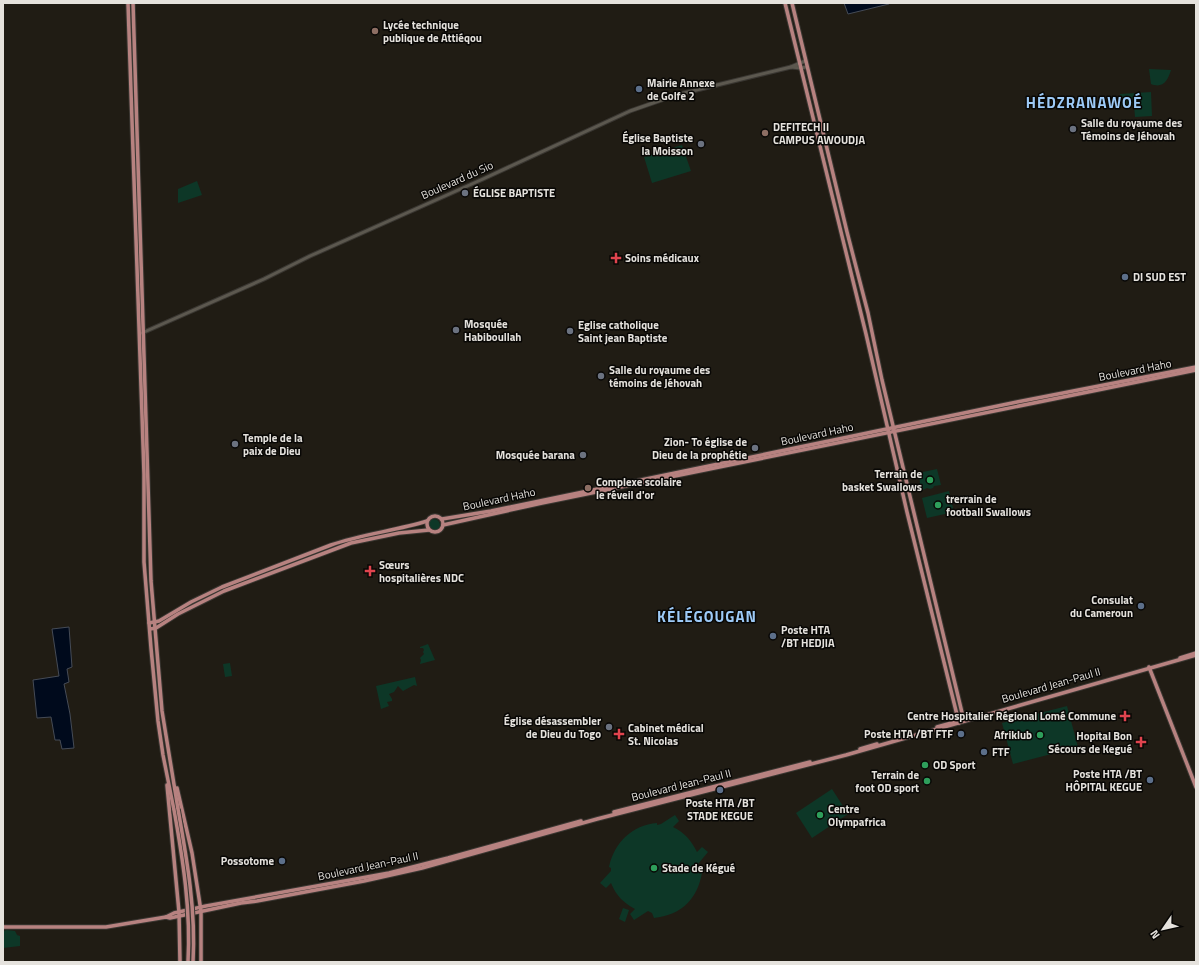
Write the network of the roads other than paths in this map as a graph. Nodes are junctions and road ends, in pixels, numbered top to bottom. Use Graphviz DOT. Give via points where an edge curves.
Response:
graph roads {
  1 [pos="128,3"];
  2 [pos="133,3"];
  3 [pos="785,3"];
  4 [pos="792,3"];
  5 [pos="805,61"];
  6 [pos="799,63"];
  7 [pos="791,67"];
  8 [pos="806,67"];
  9 [pos="801,68"];
  10 [pos="141,333"];
  11 [pos="1196,369"];
  12 [pos="895,430"];
  13 [pos="888,431"];
  14 [pos="442,519"];
  15 [pos="426,521"];
  16 [pos="443,524"];
  17 [pos="428,530"];
  18 [pos="209,596"];
  19 [pos="154,614"];
  20 [pos="162,619"];
  21 [pos="155,622"];
  22 [pos="149,623"];
  23 [pos="161,624"];
  24 [pos="156,628"];
  25 [pos="150,629"];
  26 [pos="156,634"];
  27 [pos="1196,654"];
  28 [pos="1149,667"];
  29 [pos="964,721"];
  30 [pos="958,723"];
  31 [pos="166,770"];
  32 [pos="173,775"];
  33 [pos="1196,787"];
  34 [pos="176,810"];
  35 [pos="199,900"];
  36 [pos="206,906"];
  37 [pos="201,909"];
  38 [pos="179,914"];
  39 [pos="166,917"];
  40 [pos="174,917"];
  41 [pos="179,924"];
  42 [pos="3,927"];
  43 [pos="180,962"];
  44 [pos="188,962"];
  45 [pos="193,962"];
  46 [pos="201,962"];
  1 -- 10 [label="main road"];
  2 -- 10 [label="main road"];
  3 -- 6 [label="main road"];
  4 -- 5 [label="main road"];
  5 -- 6 [label="street, Boulevard du Sio"];
  5 -- 8 [label="main road"];
  6 -- 7 [label="street, Boulevard du Sio"];
  6 -- 9 [label="main road"];
  7 -- 9 [label="street, Boulevard du Sio"];
  7 -- 10 [label="street, Boulevard du Sio" via="676,95 636,108"];
  8 -- 9 [label="street, Boulevard du Sio"];
  8 -- 12 [label="main road"];
  9 -- 13 [label="main road"];
  10 -- 19 [label="main road" via="147,417 150,558"];
  10 -- 22 [label="main road" via="144,562"];
  11 -- 12 [label="main road, Boulevard Haho"];
  12 -- 13 [label="main road, Boulevard Haho"];
  12 -- 29 [label="main road"];
  13 -- 14 [label="main road, Boulevard Haho"];
  13 -- 16 [label="main road, Boulevard Haho"];
  13 -- 30 [label="main road"];
  14 -- 15 [label="main road" via="433,516"];
  14 -- 16 [label="main road"];
  15 -- 17 [label="main road"];
  15 -- 18 [label="main road" via="347,539 232,583"];
  16 -- 17 [label="main road" via="438,532"];
  17 -- 18 [label="main road" via="351,543"];
  18 -- 20 [label="main road"];
  18 -- 23 [label="main road"];
  19 -- 20 [label="main road"];
  19 -- 21 [label="main road"];
  20 -- 21 [label="main road"];
  21 -- 22 [label="main road"];
  21 -- 24 [label="main road"];
  22 -- 25 [label="main road"];
  23 -- 24 [label="main road"];
  23 -- 26 [label="main road"];
  24 -- 25 [label="main road"];
  24 -- 26 [label="main road"];
  25 -- 31 [label="main road" via="158,721"];
  26 -- 32 [label="main road" via="162,711"];
  27 -- 28 [label="main road, Boulevard Jean-Paul II"];
  28 -- 29 [label="main road, Boulevard Jean-Paul II"];
  28 -- 33 [label="main road"];
  29 -- 30 [label="main road, Boulevard Jean-Paul II"];
  30 -- 36 [label="main road, Boulevard Jean-Paul II" via="625,809 425,864"];
  30 -- 37 [label="main road, Boulevard Jean-Paul II" via="422,868"];
  31 -- 34 [label="main road"];
  31 -- 38 [label="main road"];
  32 -- 34 [label="main road"];
  32 -- 35 [label="main road" via="192,853"];
  34 -- 44 [label="main road, bridge" via="186,887"];
  34 -- 45 [label="main road, bridge" via="191,887"];
  35 -- 36 [label="main road"];
  35 -- 37 [label="main road"];
  36 -- 37 [label="main road, Boulevard Jean-Paul II"];
  37 -- 38 [label="main road, Boulevard Jean-Paul II"];
  37 -- 46 [label="main road"];
  38 -- 39 [label="main road, Boulevard Jean-Paul II"];
  38 -- 40 [label="main road, Boulevard Jean-Paul II"];
  38 -- 41 [label="main road"];
  39 -- 40 [label="main road, Boulevard Jean-Paul II"];
  39 -- 42 [label="main road, Boulevard Jean-Paul II" via="106,927"];
  40 -- 41 [label="main road"];
  41 -- 43 [label="main road"];
}
